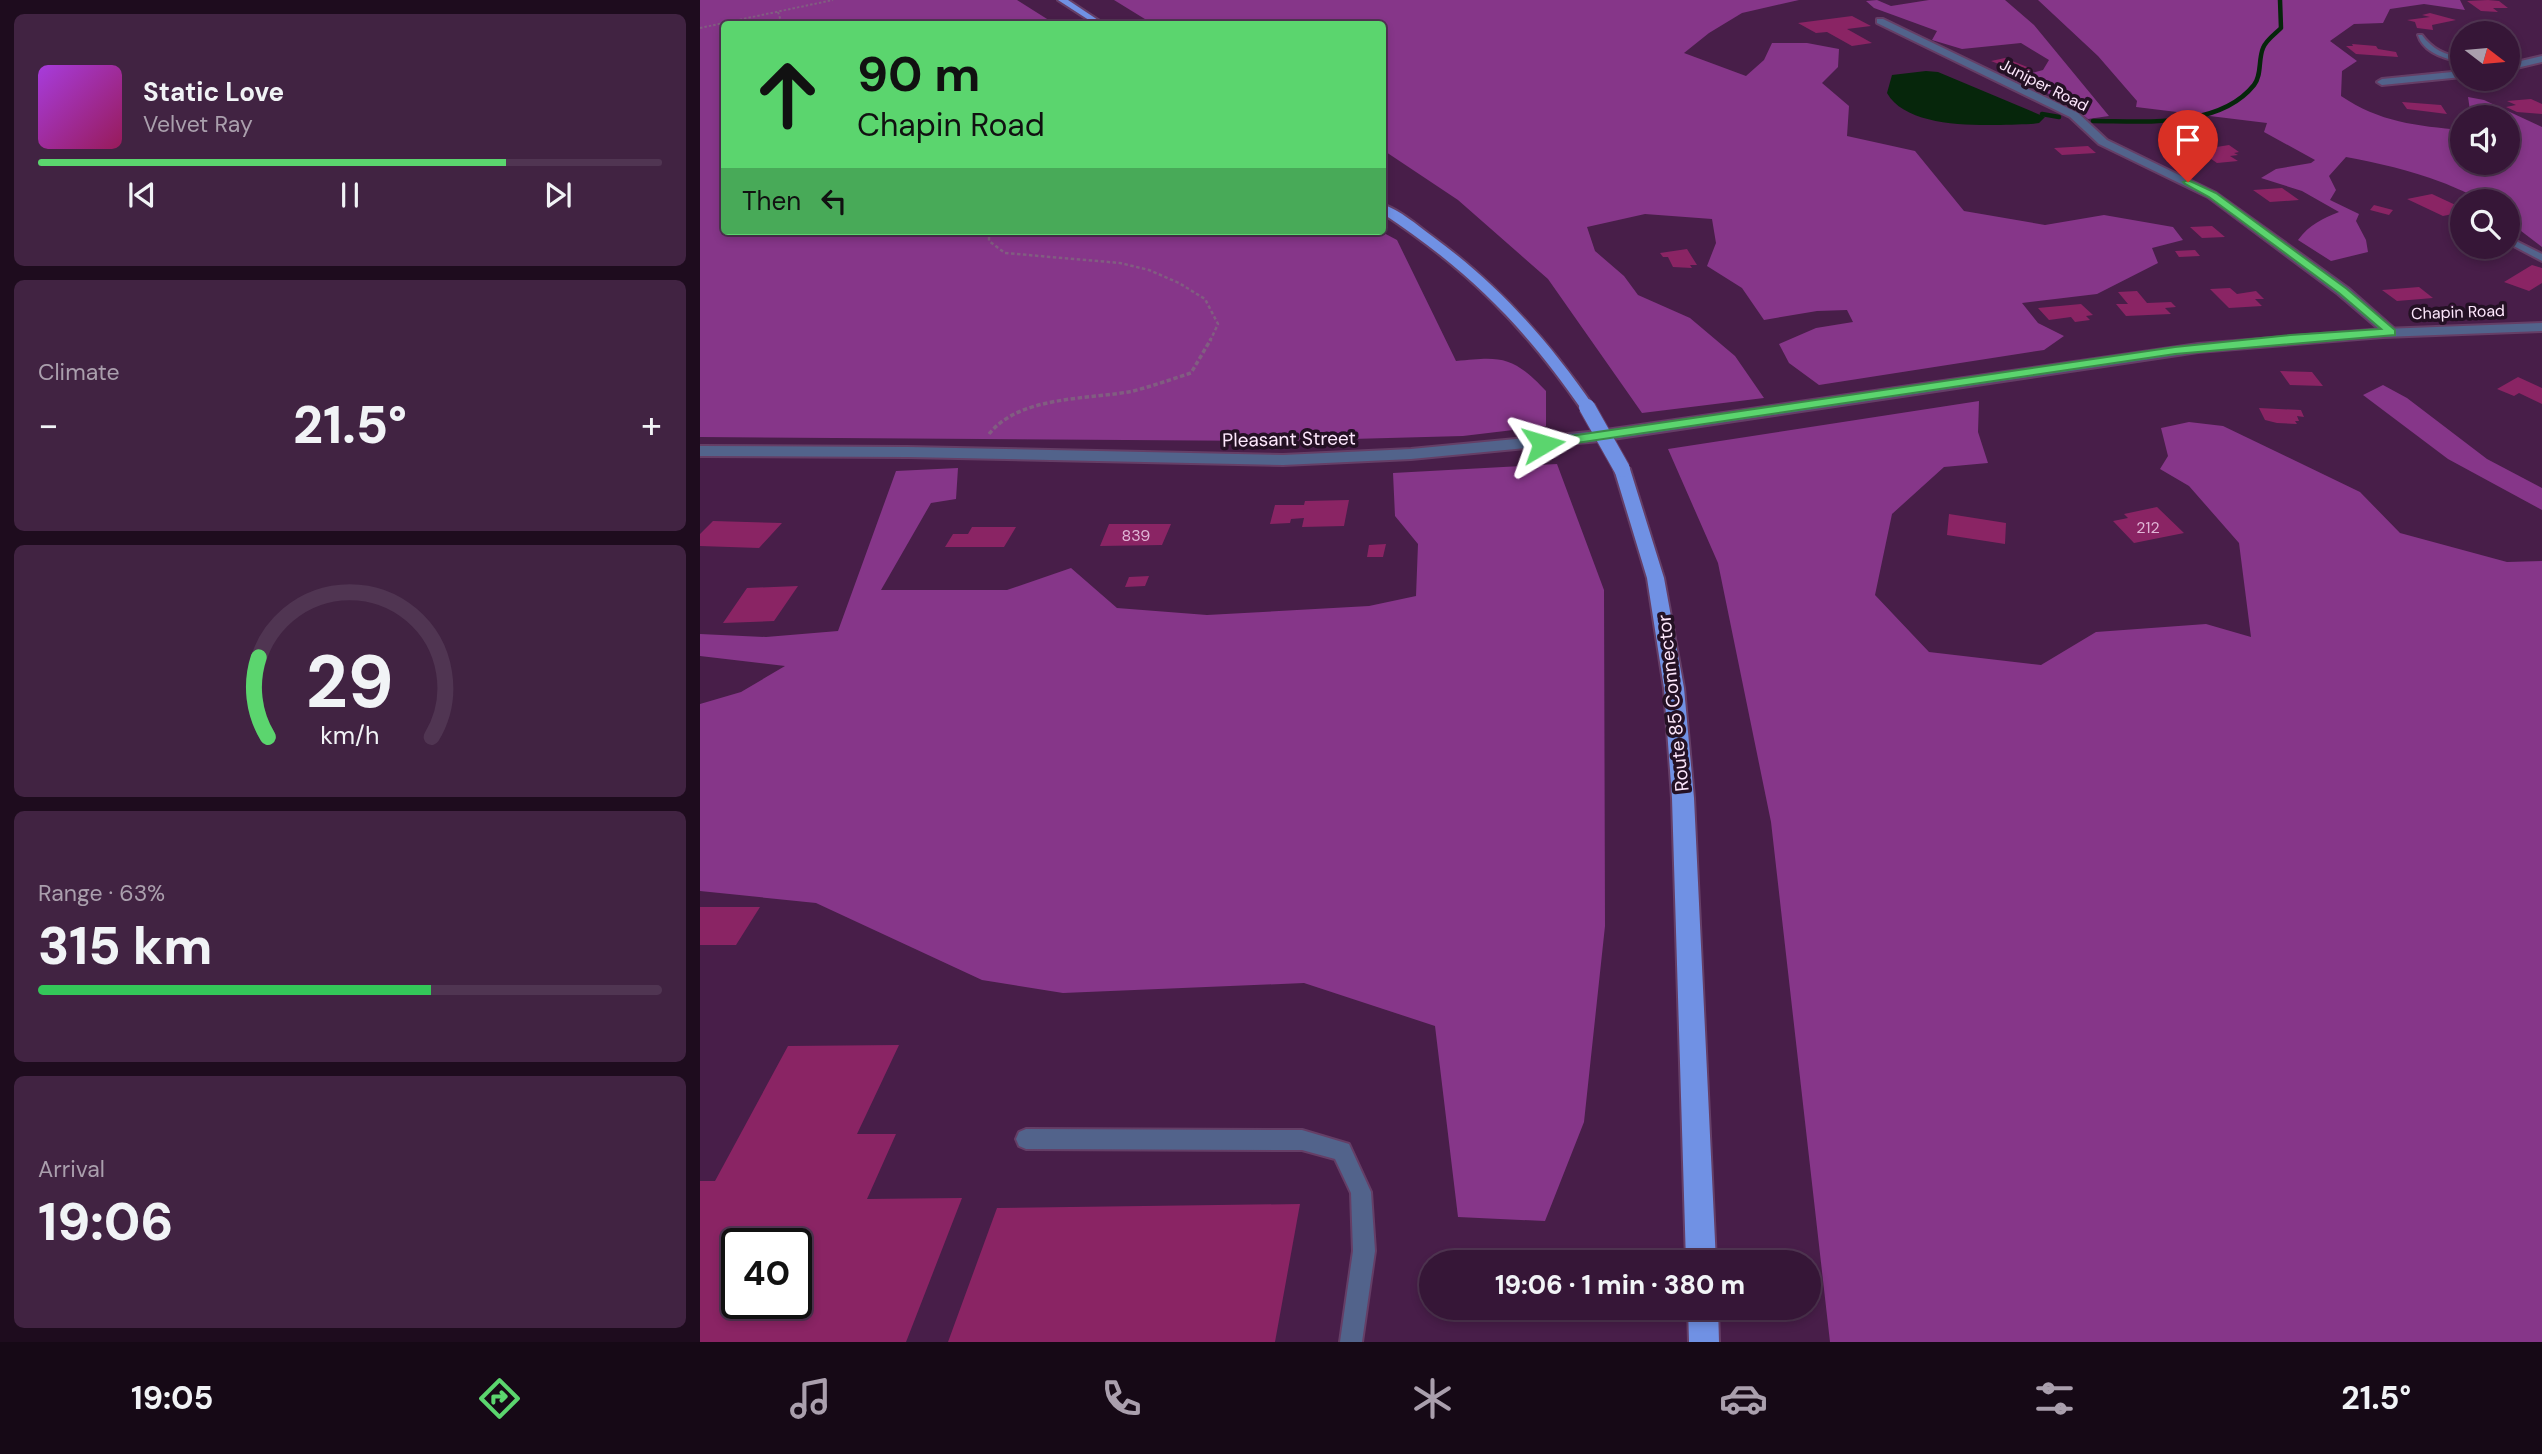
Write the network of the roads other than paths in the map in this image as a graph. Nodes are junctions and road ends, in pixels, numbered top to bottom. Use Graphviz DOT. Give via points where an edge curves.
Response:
graph roads {
  1 [pos="1062,0"];
  2 [pos="1095,21"];
  3 [pos="1880,21"];
  4 [pos="2420,36"];
  5 [pos="2450,56"];
  6 [pos="2542,59"];
  7 [pos="2520,64"];
  8 [pos="2450,75"];
  9 [pos="2382,82"];
  10 [pos="1386,210"];
  11 [pos="2520,246"];
  12 [pos="2542,258"];
  13 [pos="2542,327"];
  14 [pos="2391,332"];
  15 [pos="1874,396"];
  16 [pos="700,451"];
  17 [pos="1026,1139"];
  18 [pos="1701,1250"];
  19 [pos="1703,1320"];
  20 [pos="1351,1342"];
  21 [pos="1704,1342"];
  1 -- 2 [label="main road"];
  3 -- 14 [label="street, Juniper Road" via="2056,106 2092,129 2103,142 2212,195"];
  4 -- 5 [label="lane" via="2424,44"];
  6 -- 7 [label="street"];
  8 -- 9 [label="street"];
  10 -- 18 [label="main road, Route 85 Connector, bridge" via="1452,254 1495,292 1553,355 1622,469 1647,540 1673,667 1682,777"];
  11 -- 12 [label="lane"];
  13 -- 14 [label="street, Chapin Road"];
  14 -- 15 [label="street, Chapin Road" via="2198,348"];
  15 -- 16 [label="street, Pleasant Street" via="1543,444 1283,460"];
  17 -- 20 [label="lane" via="1302,1140 1342,1151 1361,1192 1364,1251"];
  19 -- 21 [label="main road"];
}
